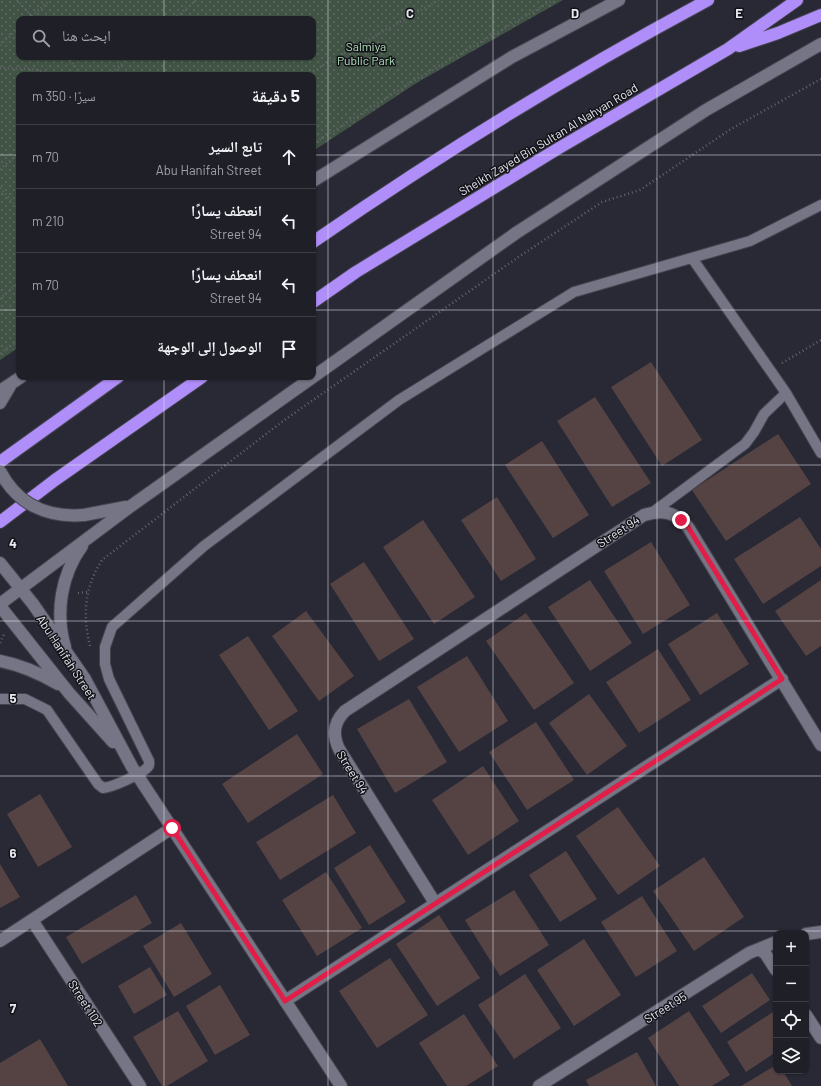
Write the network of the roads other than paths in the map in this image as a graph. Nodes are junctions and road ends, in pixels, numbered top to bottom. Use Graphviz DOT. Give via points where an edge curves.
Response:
graph roads {
  1 [pos="618,0"];
  2 [pos="695,0"];
  3 [pos="708,0"];
  4 [pos="797,0"];
  5 [pos="821,15"];
  6 [pos="644,34"];
  7 [pos="821,44"];
  8 [pos="728,49"];
  9 [pos="316,179"];
  10 [pos="821,205"];
  11 [pos="316,240"];
  12 [pos="692,258"];
  13 [pos="316,300"];
  14 [pos="316,375"];
  15 [pos="16,380"];
  16 [pos="114,380"];
  17 [pos="198,380"];
  18 [pos="309,380"];
  19 [pos="0,391"];
  20 [pos="786,393"];
  21 [pos="0,403"];
  22 [pos="821,453"];
  23 [pos="0,462"];
  24 [pos="0,471"];
  25 [pos="131,506"];
  26 [pos="653,512"];
  27 [pos="0,522"];
  28 [pos="88,538"];
  29 [pos="3,566"];
  30 [pos="21,588"];
  31 [pos="0,605"];
  32 [pos="67,654"];
  33 [pos="0,661"];
  34 [pos="782,679"];
  35 [pos="69,693"];
  36 [pos="0,699"];
  37 [pos="821,745"];
  38 [pos="125,756"];
  39 [pos="136,774"];
  40 [pos="172,828"];
  41 [pos="435,903"];
  42 [pos="32,920"];
  43 [pos="821,932"];
  44 [pos="809,934"];
  45 [pos="0,941"];
  46 [pos="773,944"];
  47 [pos="760,950"];
  48 [pos="773,966"];
  49 [pos="285,1001"];
  50 [pos="809,1020"];
  51 [pos="821,1038"];
  52 [pos="547,1084"];
  53 [pos="140,1086"];
  54 [pos="341,1086"];
  1 -- 9 [label="street" via="512,57"];
  2 -- 6 [label="highway"];
  3 -- 6 [label="highway"];
  4 -- 8 [label="highway, Sheikh Zayed Bin Sultan Al Nahyan Road"];
  5 -- 8 [label="highway" via="778,33"];
  6 -- 11 [label="highway" via="383,194"];
  7 -- 14 [label="street" via="706,110 516,234"];
  8 -- 13 [label="highway, Sheikh Zayed Bin Sultan Al Nahyan Road" via="559,148 356,272"];
  10 -- 12 [label="lane" via="750,241"];
  12 -- 20 [label="lane"];
  12 -- 39 [label="lane" via="574,292 400,400 204,546 112,627 105,647 105,664 109,679 149,761 148,767"];
  15 -- 19 [label="street"];
  15 -- 21 [label="street"];
  16 -- 23 [label="highway"];
  17 -- 27 [label="highway" via="55,480"];
  18 -- 25 [label="street"];
  20 -- 22 [label="lane"];
  20 -- 26 [label="lane" via="764,414 745,444"];
  24 -- 25 [label="street, bridge" via="13,490 23,499 58,515 84,515"];
  25 -- 28 [label="street"];
  26 -- 34 [label="street, Street 94" via="672,514 688,527"];
  26 -- 41 [label="street, Street 94" via="636,520 345,711 336,722 334,736 339,749"];
  28 -- 30 [label="street"];
  28 -- 32 [label="street" via="74,559 61,595 60,625"];
  29 -- 30 [label="street, Abu Hanifah Street"];
  30 -- 31 [label="street"];
  30 -- 32 [label="street, Abu Hanifah Street"];
  31 -- 35 [label="street, Abu Hanifah Street"];
  32 -- 38 [label="street, Abu Hanifah Street" via="85,679"];
  33 -- 35 [label="street" via="35,671"];
  34 -- 37 [label="street, Street 94"];
  34 -- 41 [label="street"];
  35 -- 38 [label="street, Abu Hanifah Street"];
  36 -- 39 [label="lane" via="25,699 47,710 98,784 104,788"];
  38 -- 39 [label="street, Abu Hanifah Street"];
  39 -- 40 [label="street, Abu Hanifah Street"];
  40 -- 42 [label="street"];
  40 -- 49 [label="street, Abu Hanifah Street"];
  41 -- 49 [label="street"];
  42 -- 45 [label="street"];
  42 -- 53 [label="street, Street 102"];
  43 -- 44 [label="street"];
  46 -- 47 [label="street, Street 95"];
  47 -- 48 [label="street"];
  47 -- 52 [label="street, Street 95" via="749,953"];
  49 -- 54 [label="street, Abu Hanifah Street"];
  50 -- 51 [label="street"];
}
